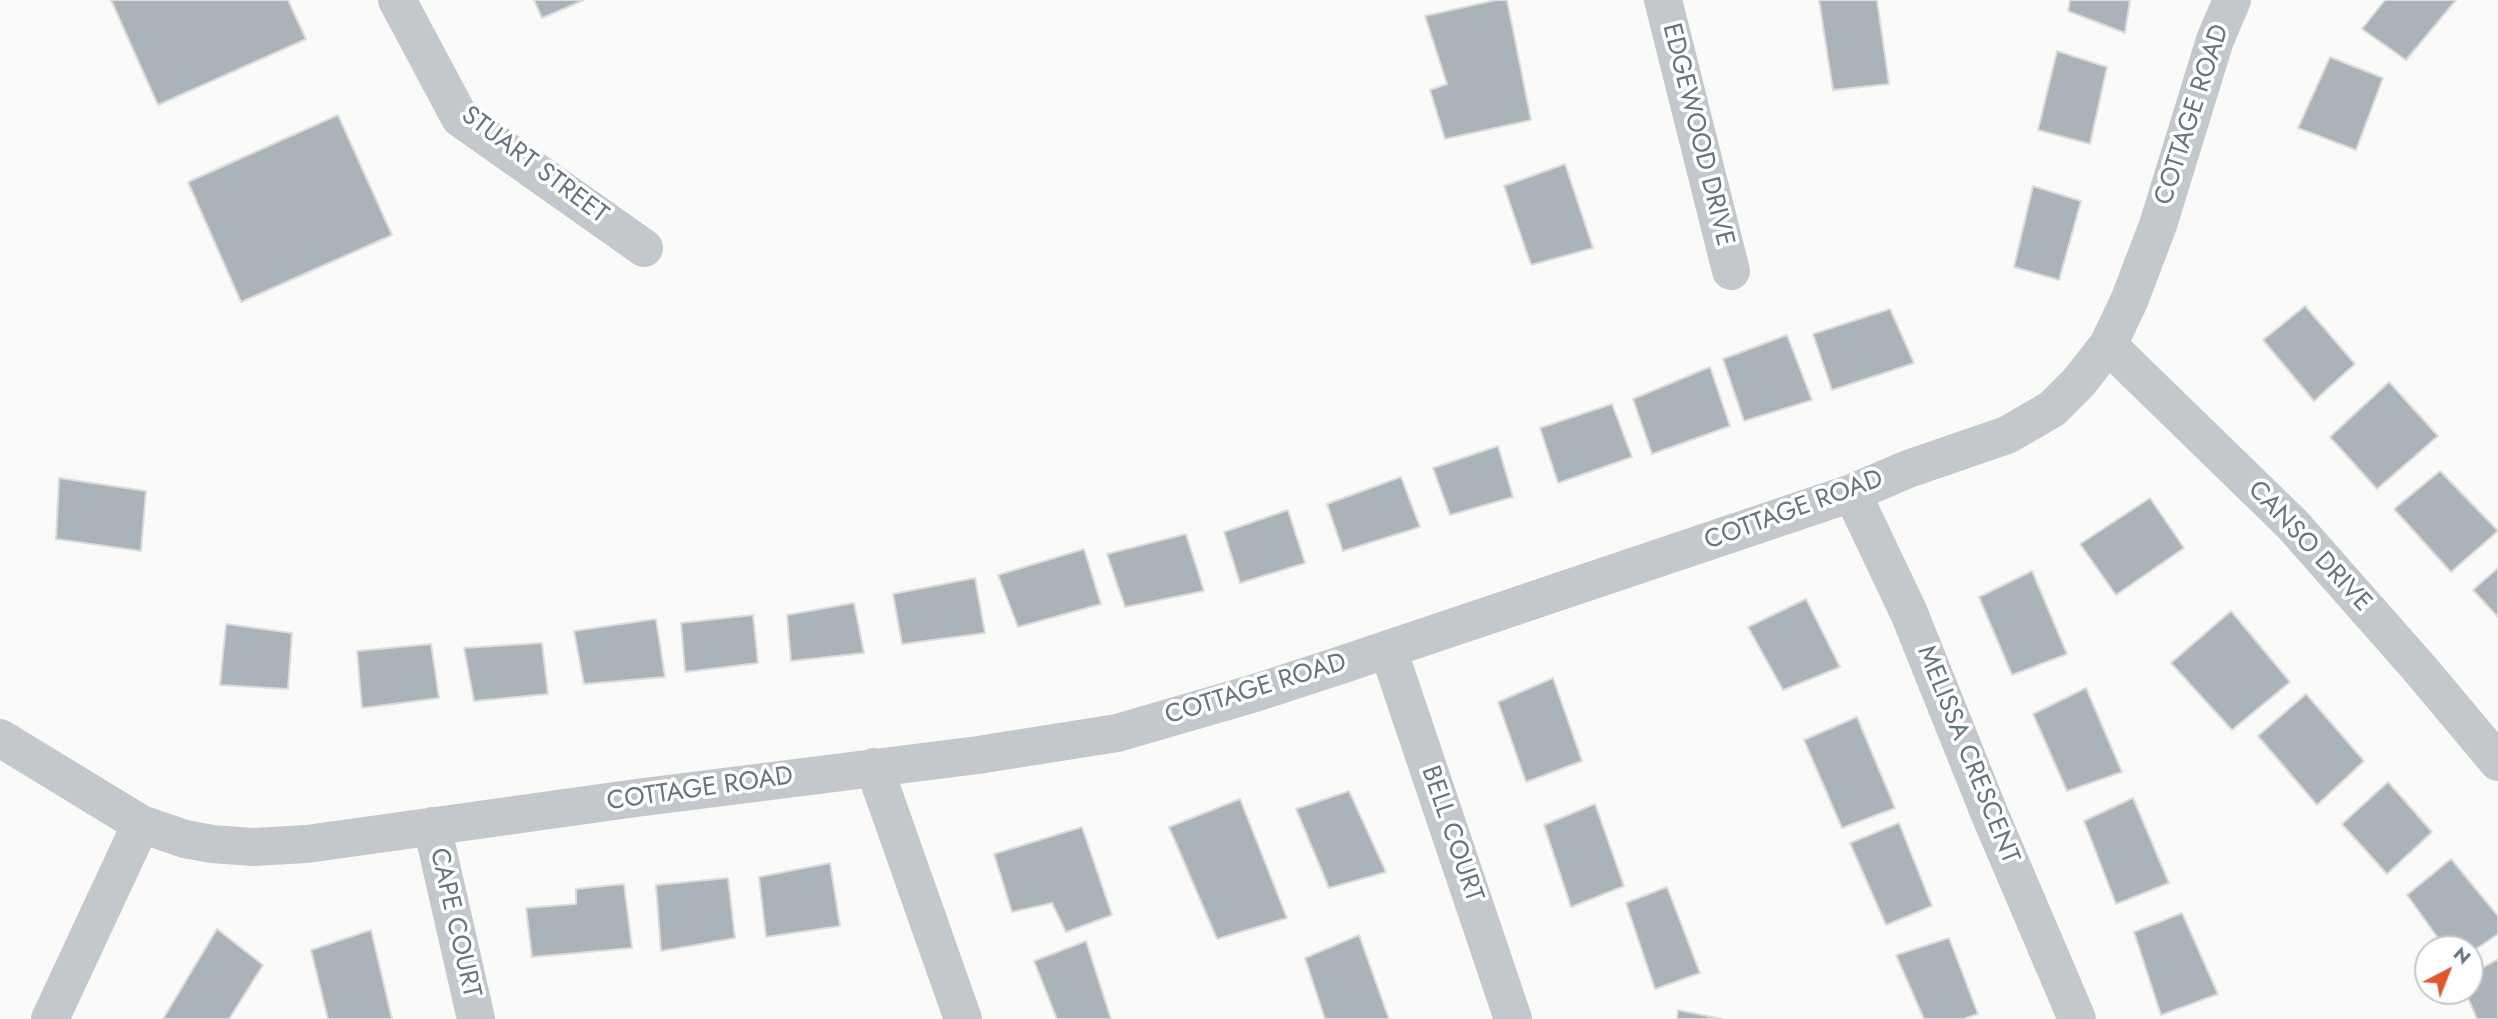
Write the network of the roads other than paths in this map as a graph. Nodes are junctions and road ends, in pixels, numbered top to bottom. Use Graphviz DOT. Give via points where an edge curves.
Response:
graph roads {
  1 [pos="397,0"];
  2 [pos="1664,0"];
  3 [pos="2232,0"];
  4 [pos="644,248"];
  5 [pos="1731,271"];
  6 [pos="2108,345"];
  7 [pos="1853,493"];
  8 [pos="1388,649"];
  9 [pos="0,738"];
  10 [pos="2498,762"];
  11 [pos="874,767"];
  12 [pos="141,824"];
  13 [pos="432,826"];
  14 [pos="50,1019"];
  15 [pos="476,1019"];
  16 [pos="963,1019"];
  17 [pos="1513,1019"];
  18 [pos="2077,1019"];
  1 -- 4 [label="street, STUART STREET" via="460,118"];
  2 -- 5 [label="street, EDGEWOOD DRIVE"];
  3 -- 6 [label="street, COTTAGE ROAD" via="2215,40 2141,274"];
  6 -- 7 [label="street, COTTAGE ROAD" via="2064,398 2039,418 2007,435"];
  6 -- 10 [label="street, CANSO DRIVE" via="2293,525"];
  7 -- 8 [label="street, COTTAGE ROAD"];
  7 -- 18 [label="street, MELISSA CRESCENT" via="1909,613"];
  8 -- 11 [label="street, COTTAGE ROAD" via="1117,733"];
  8 -- 17 [label="street, BELL COURT"];
  9 -- 12 [label="street, COTTAGE ROAD"];
  11 -- 13 [label="street, COTTAGE ROAD"];
  11 -- 16 [label="street"];
  12 -- 13 [label="street, COTTAGE ROAD" via="185,839 253,847"];
  12 -- 14 [label="street"];
  13 -- 15 [label="street, CAPE COURT"];
}
